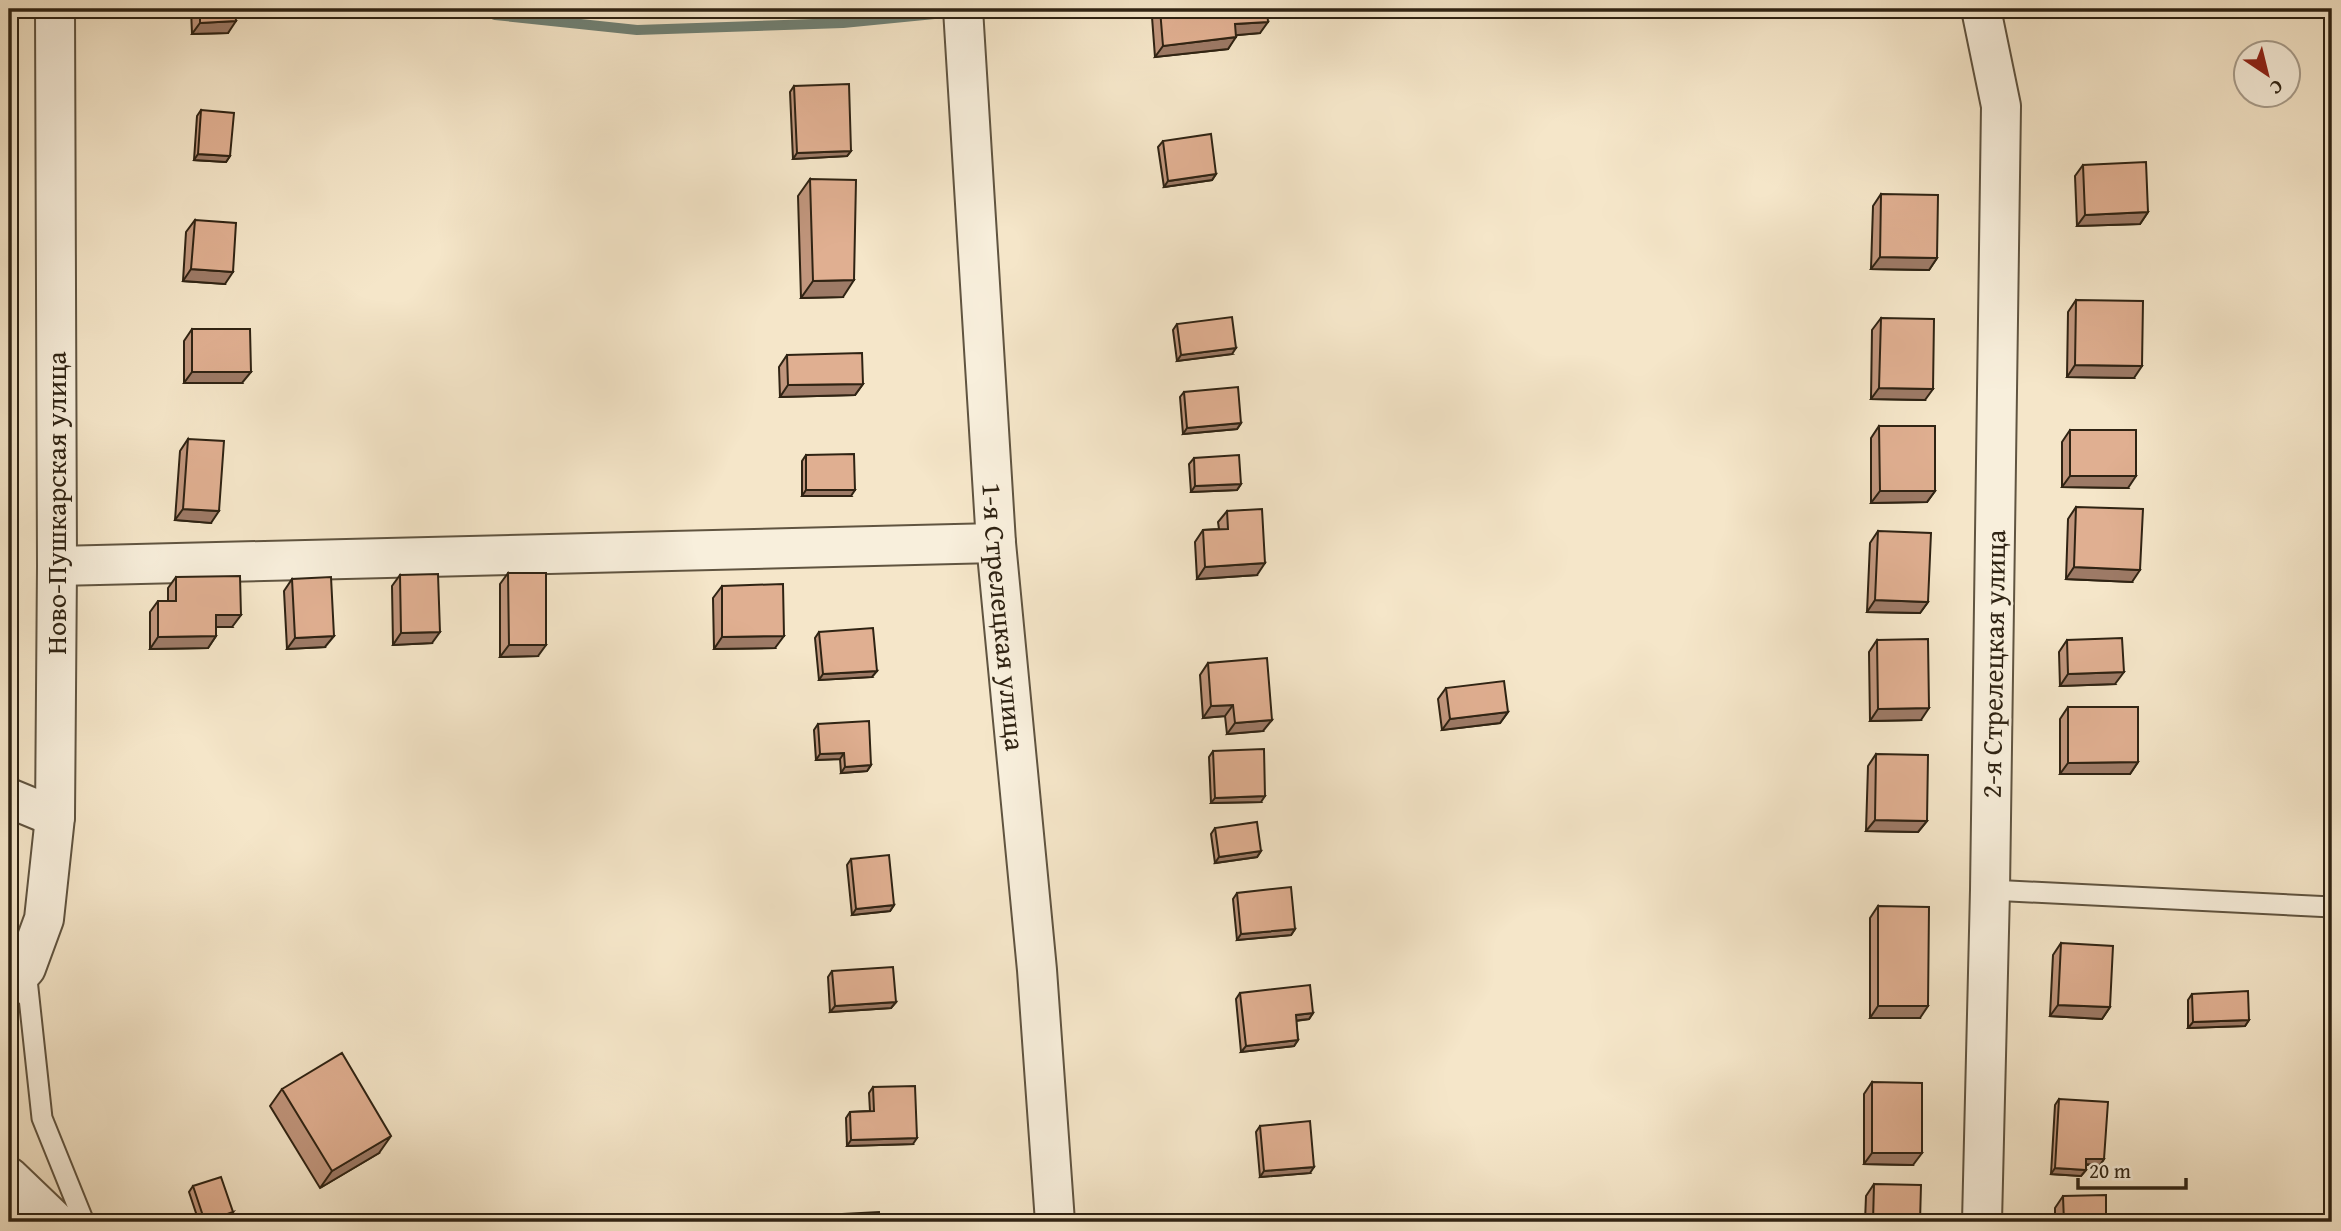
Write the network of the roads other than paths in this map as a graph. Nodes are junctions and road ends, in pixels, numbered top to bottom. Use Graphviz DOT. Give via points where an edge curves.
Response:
graph roads {
  1 [pos="55,9"];
  2 [pos="1980,9"];
  3 [pos="964,22"];
  4 [pos="996,543"];
  5 [pos="57,566"];
  6 [pos="9,798"];
  7 [pos="55,817"];
  8 [pos="1990,890"];
  9 [pos="2332,907"];
  10 [pos="17,978"];
  11 [pos="9,1177"];
  12 [pos="57,1222"];
  13 [pos="84,1222"];
  14 [pos="1055,1222"];
  15 [pos="1982,1222"];
  1 -- 5 [label="street, Ново-Пушкарская улица"];
  2 -- 8 [label="street, 2-я Стрелецкая улица" via="2001,106"];
  3 -- 4 [label="street, 1-я Стрелецкая улица"];
  4 -- 5 [label="street"];
  4 -- 14 [label="street, 1-я Стрелецкая улица" via="1037,970"];
  5 -- 7 [label="street, Ново-Пушкарская улица"];
  6 -- 7 [label="street"];
  7 -- 10 [label="street, Ново-Пушкарская улица" via="44,919"];
  8 -- 9 [label="lane"];
  8 -- 15 [label="street, 2-я Стрелецкая улица"];
  10 -- 13 [label="lane" via="42,1118"];
  11 -- 12 [label="street"];
}
